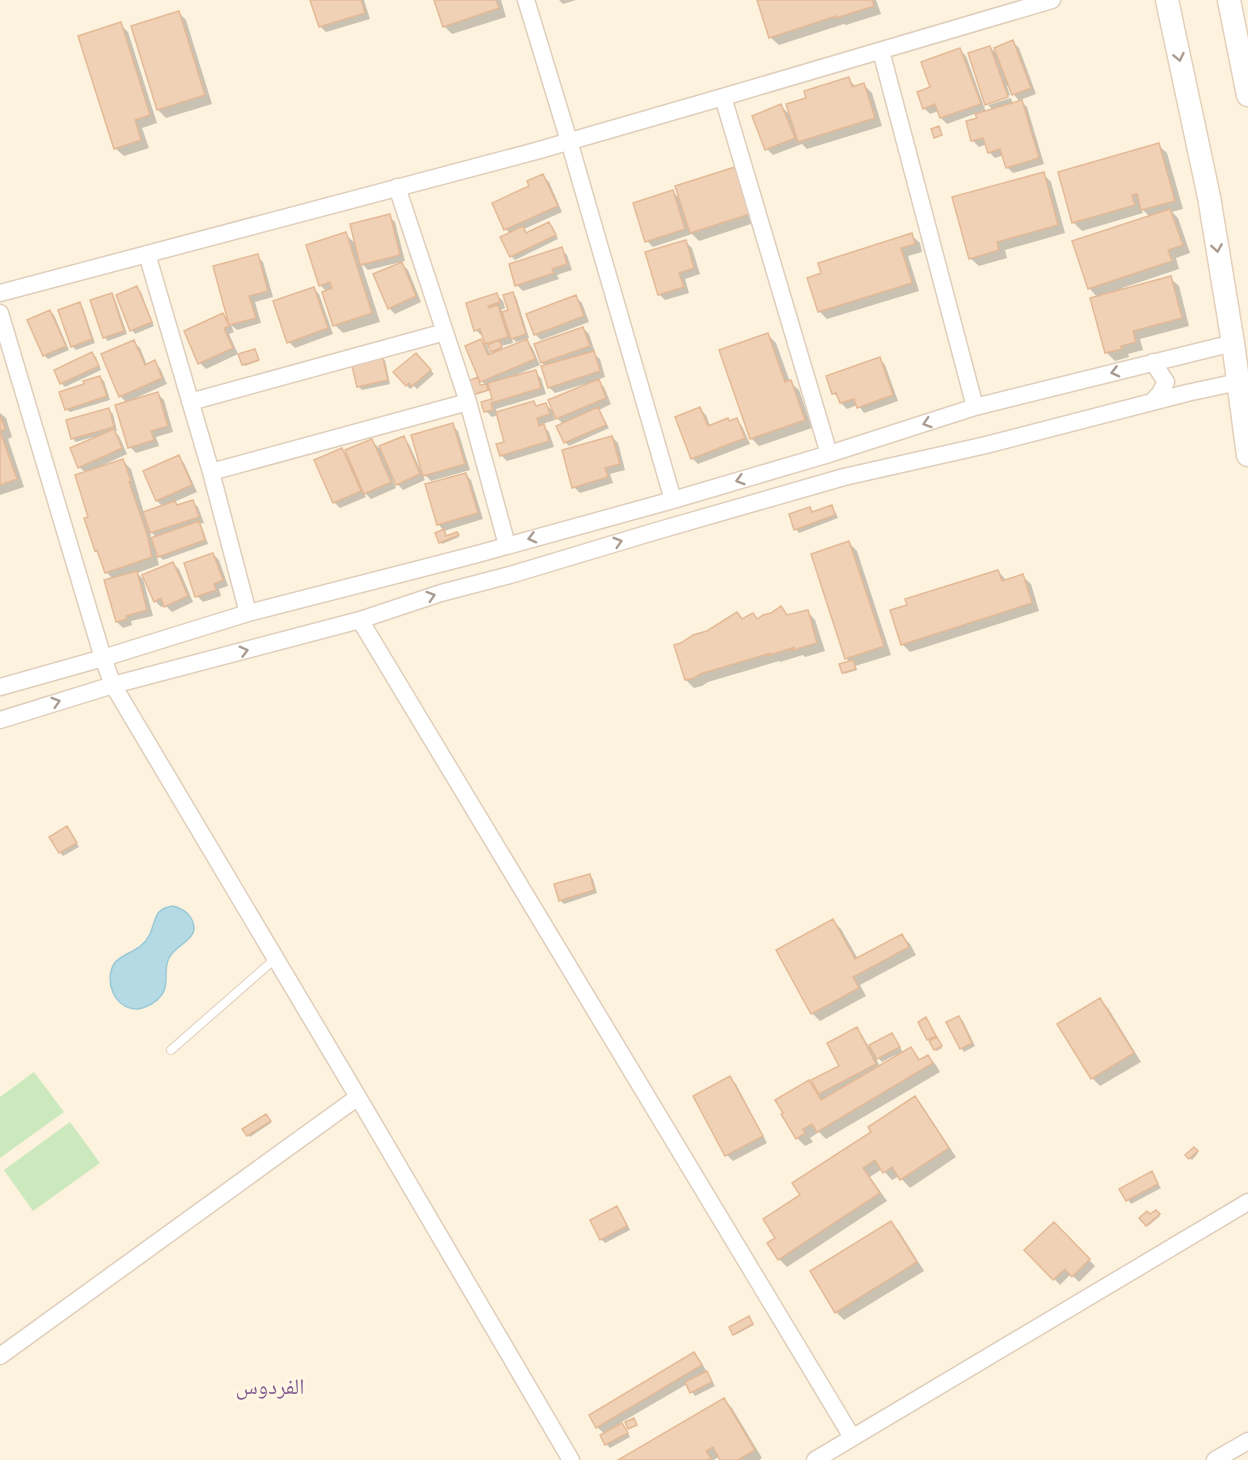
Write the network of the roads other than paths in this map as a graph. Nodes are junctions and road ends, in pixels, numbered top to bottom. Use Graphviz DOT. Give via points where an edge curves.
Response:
graph roads {
  1 [pos="526,0"];
  2 [pos="1052,0"];
  3 [pos="1167,0"];
  4 [pos="1228,0"];
  5 [pos="881,51"];
  6 [pos="1248,95"];
  7 [pos="723,97"];
  8 [pos="570,141"];
  9 [pos="398,188"];
  10 [pos="147,254"];
  11 [pos="0,292"];
  12 [pos="0,313"];
  13 [pos="445,332"];
  14 [pos="1233,342"];
  15 [pos="1153,363"];
  16 [pos="1238,382"];
  17 [pos="190,402"];
  18 [pos="468,402"];
  19 [pos="1152,402"];
  20 [pos="975,407"];
  21 [pos="830,454"];
  22 [pos="1248,455"];
  23 [pos="211,472"];
  24 [pos="673,500"];
  25 [pos="507,545"];
  26 [pos="248,613"];
  27 [pos="360,620"];
  28 [pos="103,658"];
  29 [pos="113,685"];
  30 [pos="0,687"];
  31 [pos="0,720"];
  32 [pos="276,958"];
  33 [pos="171,1050"];
  34 [pos="358,1097"];
  35 [pos="1248,1202"];
  36 [pos="0,1356"];
  37 [pos="852,1437"];
  38 [pos="1248,1441"];
  39 [pos="571,1460"];
  40 [pos="815,1460"];
  41 [pos="1215,1460"];
  1 -- 8 [label="street"];
  2 -- 5 [label="street"];
  3 -- 14 [label="street, one-way" via="1209,197"];
  4 -- 6 [label="street"];
  5 -- 7 [label="street"];
  5 -- 20 [label="street"];
  7 -- 8 [label="street"];
  7 -- 21 [label="street"];
  8 -- 9 [label="street"];
  8 -- 24 [label="street"];
  9 -- 10 [label="street"];
  9 -- 13 [label="street"];
  10 -- 11 [label="street"];
  10 -- 17 [label="street"];
  12 -- 28 [label="street"];
  13 -- 17 [label="street"];
  13 -- 18 [label="street"];
  14 -- 15 [label="street"];
  14 -- 16 [label="street"];
  15 -- 19 [label="street" via="1166,382"];
  15 -- 20 [label="street, one-way"];
  16 -- 19 [label="street"];
  16 -- 22 [label="street"];
  17 -- 23 [label="street"];
  18 -- 23 [label="street"];
  18 -- 25 [label="street"];
  27 -- 19 [label="street, one-way" via="844,477"];
  20 -- 21 [label="street, one-way"];
  21 -- 24 [label="street, one-way"];
  23 -- 26 [label="street"];
  24 -- 25 [label="street, one-way"];
  25 -- 26 [label="street"];
  26 -- 28 [label="street"];
  29 -- 27 [label="street, one-way"];
  27 -- 37 [label="street"];
  28 -- 29 [label="street"];
  28 -- 30 [label="street"];
  31 -- 29 [label="street, one-way"];
  29 -- 32 [label="street"];
  32 -- 33 [label="lane"];
  32 -- 34 [label="street"];
  34 -- 36 [label="street"];
  34 -- 39 [label="street"];
  35 -- 37 [label="street"];
  37 -- 40 [label="street"];
  38 -- 41 [label="street"];
}
